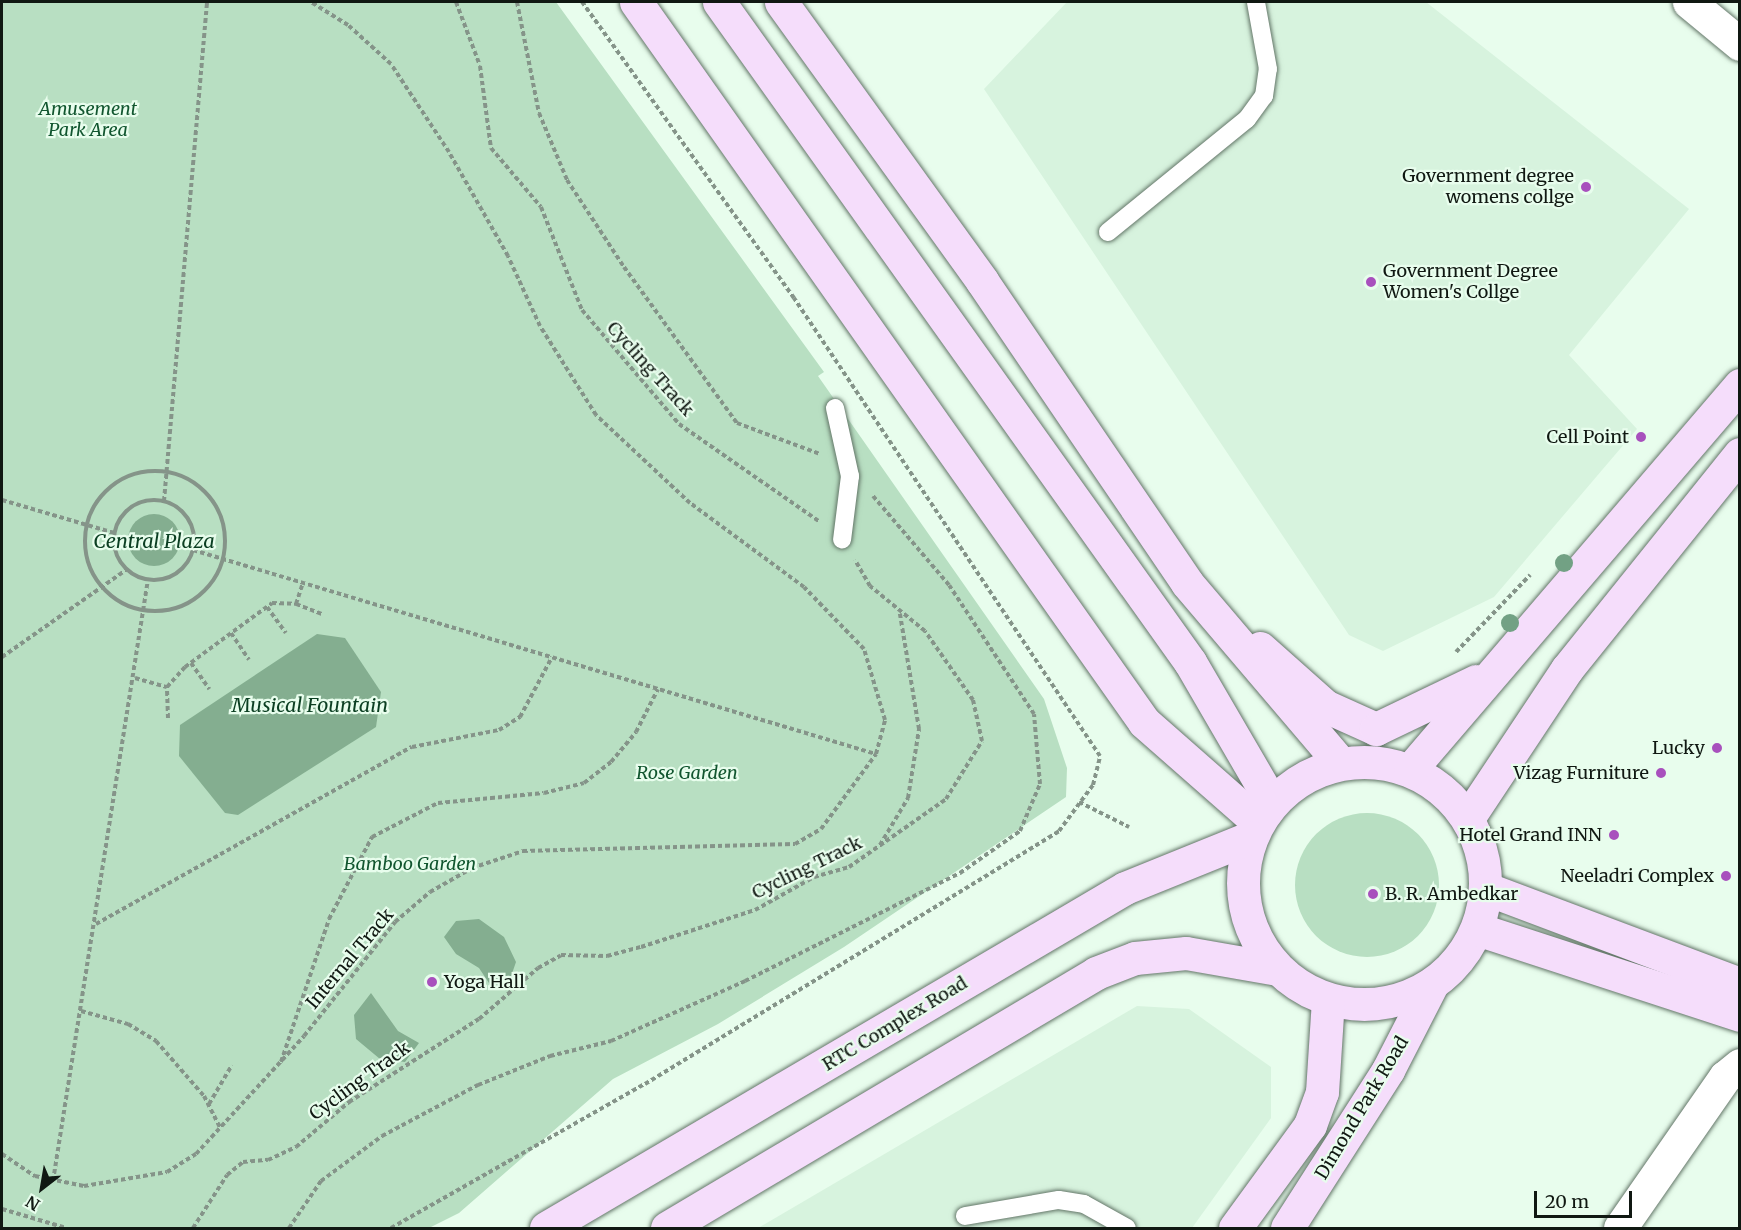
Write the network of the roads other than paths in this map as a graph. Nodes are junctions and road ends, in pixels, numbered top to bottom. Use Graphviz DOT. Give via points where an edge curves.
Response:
graph roads {
  1 [pos="636,2"];
  2 [pos="719,2"];
  3 [pos="781,2"];
  4 [pos="1256,2"];
  5 [pos="1689,2"];
  6 [pos="1740,44"];
  7 [pos="1108,232"];
  8 [pos="1740,385"];
  9 [pos="835,408"];
  10 [pos="1740,454"];
  11 [pos="842,540"];
  12 [pos="1187,583"];
  13 [pos="1492,672"];
  14 [pos="1340,763"];
  15 [pos="1410,770"];
  16 [pos="1468,818"];
  17 [pos="1260,821"];
  18 [pos="1486,889"];
  19 [pos="1477,928"];
  20 [pos="1278,969"];
  21 [pos="1432,984"];
  22 [pos="1740,984"];
  23 [pos="1328,999"];
  24 [pos="1740,1015"];
  25 [pos="1740,1065"];
  26 [pos="964,1216"];
  27 [pos="546,1228"];
  28 [pos="667,1228"];
  29 [pos="1127,1228"];
  30 [pos="1235,1228"];
  31 [pos="1287,1228"];
  32 [pos="1620,1228"];
  1 -- 17 [label="main road" via="1144,722"];
  2 -- 17 [label="main road" via="1190,662"];
  3 -- 12 [label="main road" via="975,271"];
  4 -- 7 [label="lane" via="1268,69 1264,96 1247,119"];
  5 -- 6 [label="street"];
  8 -- 13 [label="main road"];
  9 -- 11 [label="lane" via="850,476"];
  10 -- 16 [label="main road" via="1567,669"];
  12 -- 13 [label="main road" via="1325,706 1350,722 1376,729"];
  12 -- 14 [label="main road"];
  13 -- 15 [label="main road"];
  14 -- 15 [label="main road, RTC Complex Road" via="1375,762"];
  14 -- 17 [label="main road, RTC Complex Road" via="1308,775"];
  15 -- 16 [label="main road, RTC Complex Road" via="1440,788"];
  16 -- 18 [label="main road" via="1482,852"];
  17 -- 20 [label="main road" via="1244,907 1257,940"];
  17 -- 27 [label="main road, RTC Complex Road" via="1125,888"];
  18 -- 19 [label="main road"];
  18 -- 22 [label="main road"];
  19 -- 21 [label="main road" via="1459,959"];
  19 -- 24 [label="main road"];
  20 -- 23 [label="main road"];
  20 -- 28 [label="main road" via="1186,952 1135,958 1096,973"];
  21 -- 23 [label="main road" via="1399,1000 1363,1004"];
  21 -- 31 [label="main road, Dimond Park Road" via="1388,1070"];
  23 -- 30 [label="main road, Dimond Park Road" via="1322,1092 1310,1125"];
  25 -- 32 [label="street" via="1725,1077"];
  26 -- 29 [label="lane" via="1059,1200 1084,1204"];
}
